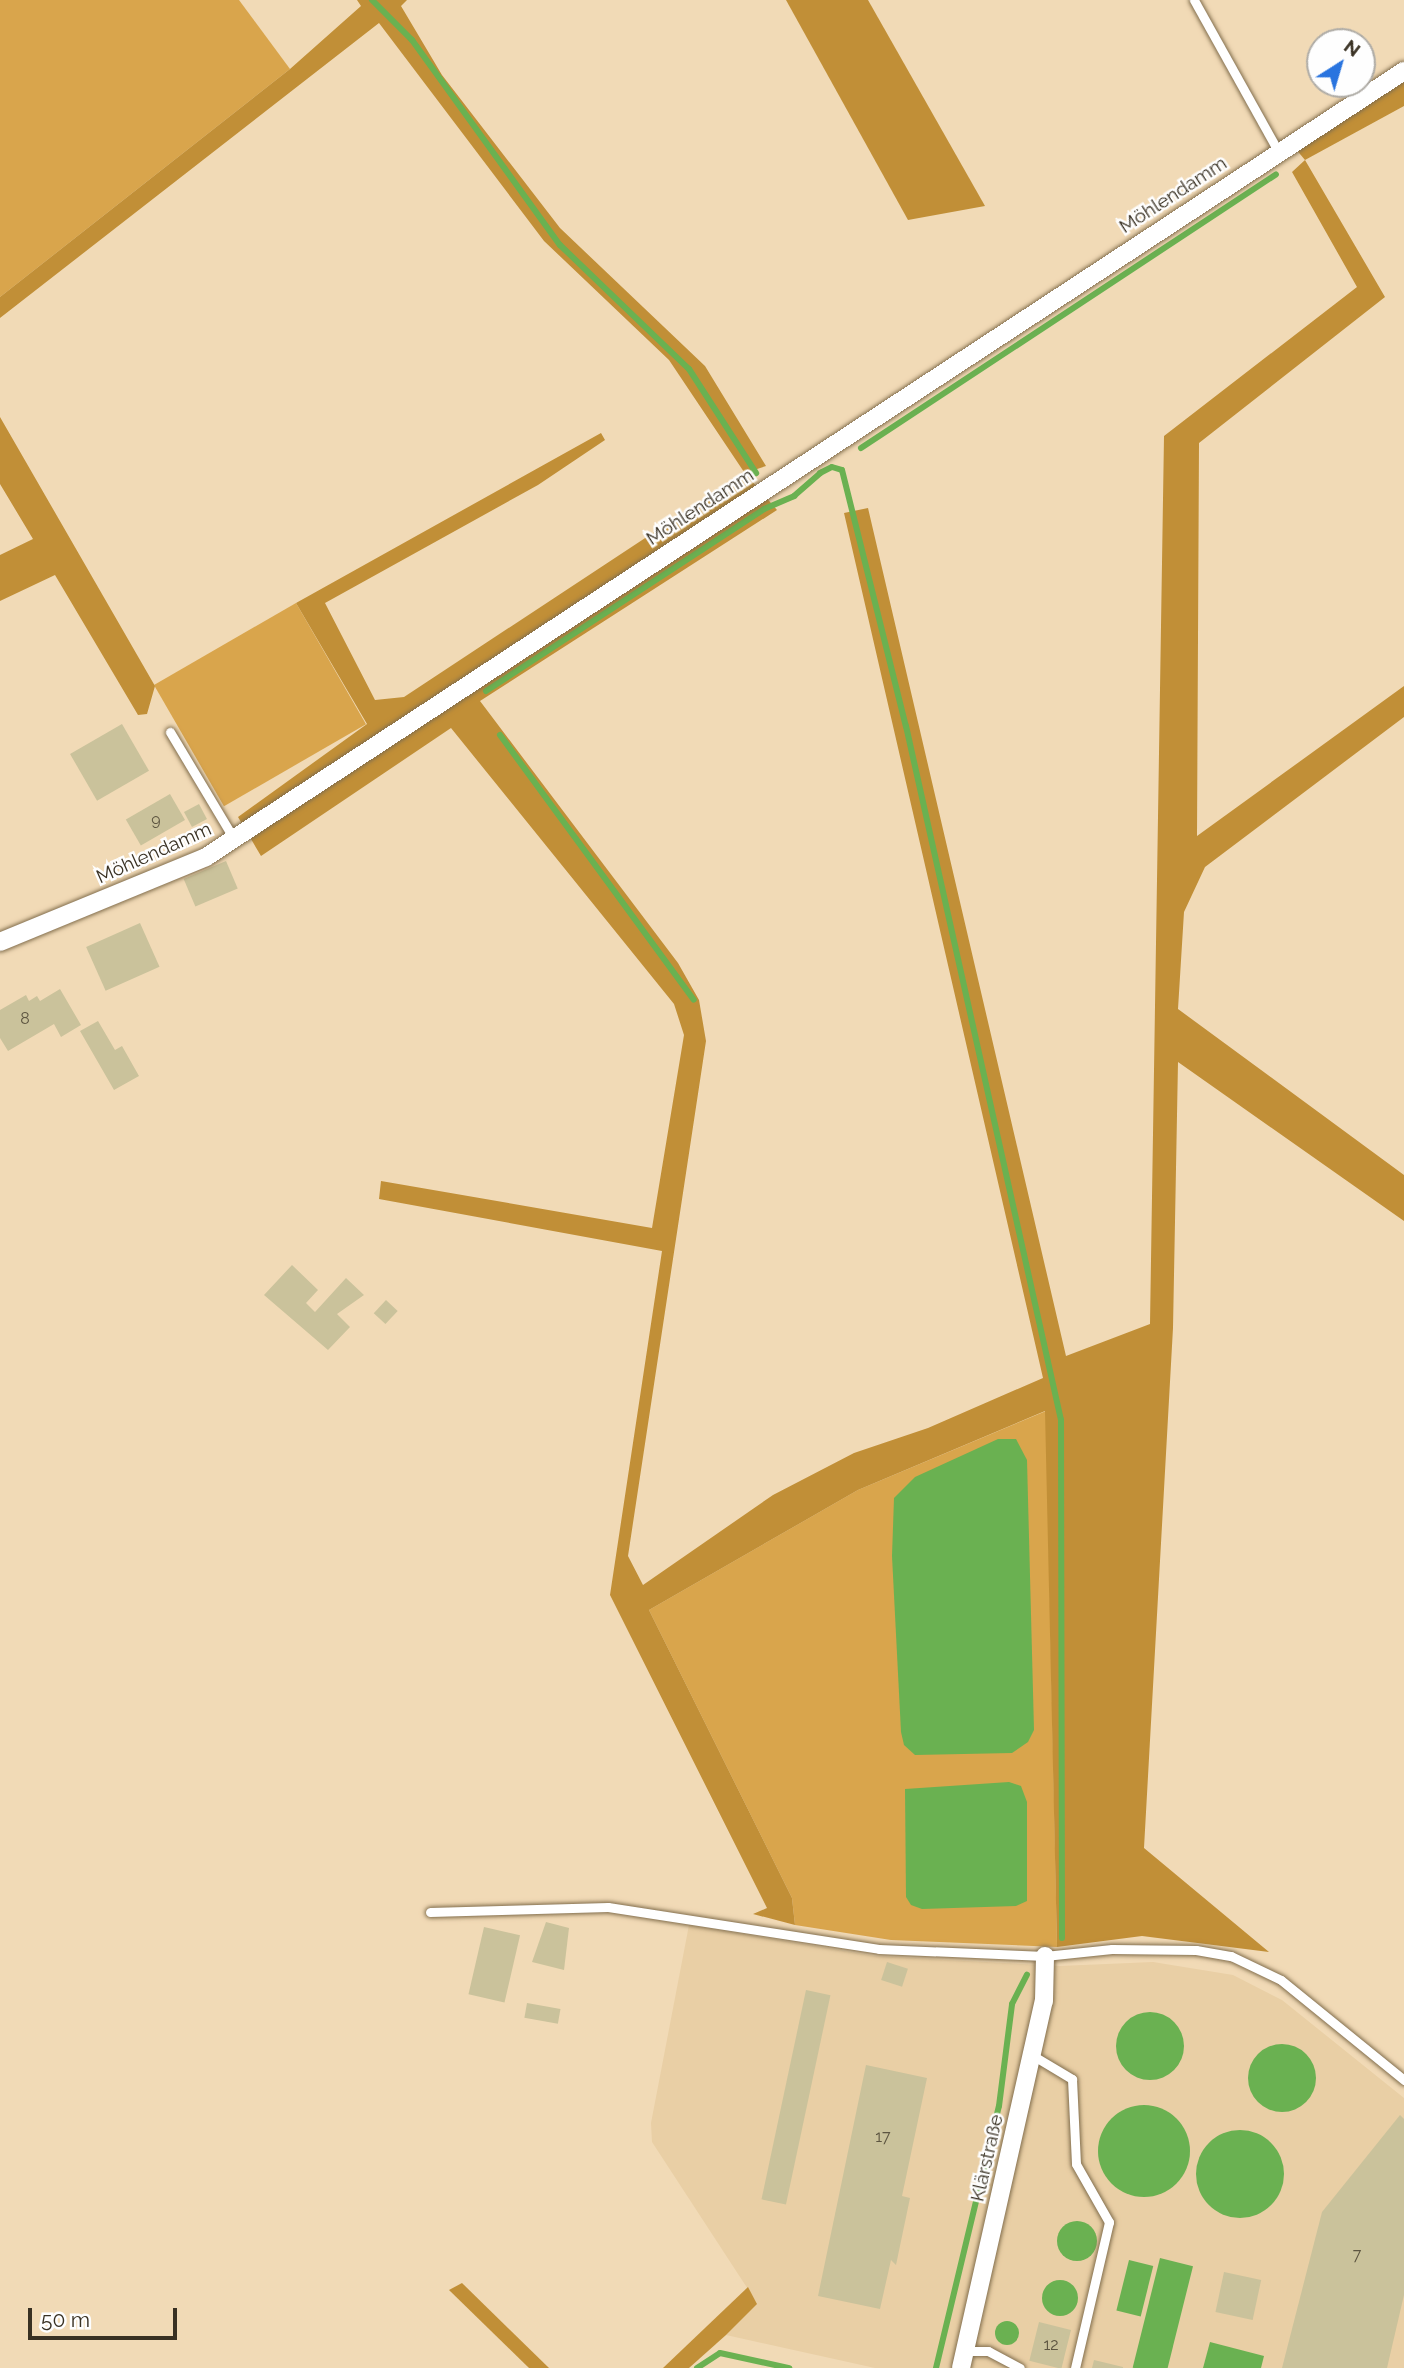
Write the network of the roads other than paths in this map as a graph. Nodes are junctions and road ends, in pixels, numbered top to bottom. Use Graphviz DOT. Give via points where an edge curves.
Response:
graph roads {
  1 [pos="1194,0"];
  2 [pos="1404,71"];
  3 [pos="1278,151"];
  4 [pos="170,732"];
  5 [pos="234,839"];
  6 [pos="0,942"];
  7 [pos="430,1912"];
  8 [pos="1045,1956"];
  9 [pos="1032,2054"];
  10 [pos="1404,2080"];
  11 [pos="962,2360"];
  12 [pos="1020,2368"];
  13 [pos="1075,2368"];
  1 -- 3 [label="lane"];
  2 -- 3 [label="street, Möhlendamm"];
  3 -- 5 [label="street, Möhlendamm"];
  4 -- 5 [label="lane"];
  5 -- 6 [label="street, Möhlendamm" via="206,857"];
  7 -- 8 [label="lane" via="608,1907 879,1949"];
  8 -- 9 [label="street, Klärstraße" via="1044,2001"];
  8 -- 10 [label="lane" via="1164,1947 1231,1956 1302,1994"];
  9 -- 11 [label="street, Klärstraße"];
  9 -- 13 [label="lane" via="1073,2079 1076,2165 1109,2222"];
  11 -- 12 [label="lane" via="988,2351"];
}
